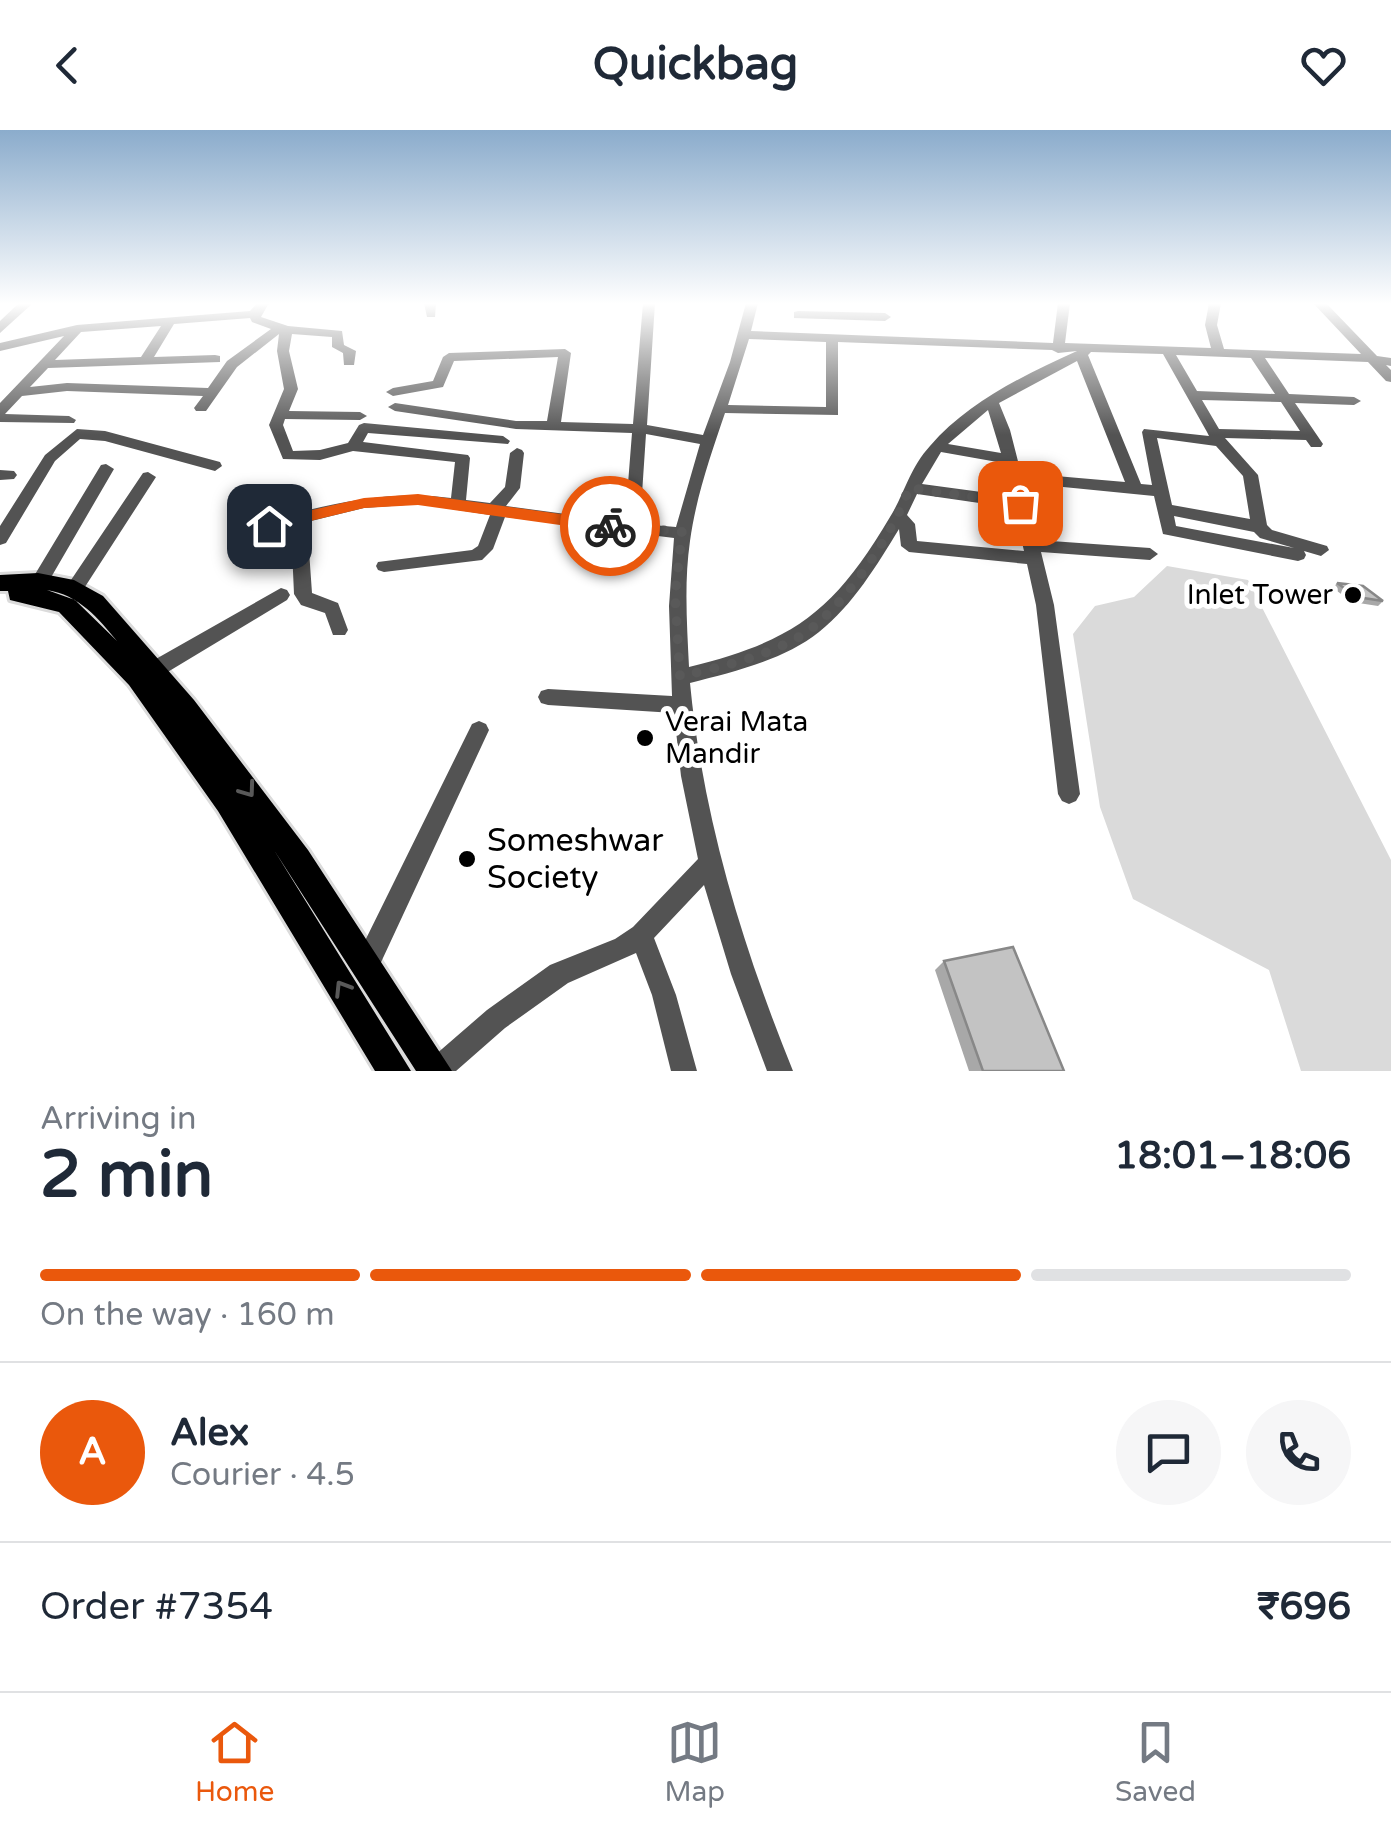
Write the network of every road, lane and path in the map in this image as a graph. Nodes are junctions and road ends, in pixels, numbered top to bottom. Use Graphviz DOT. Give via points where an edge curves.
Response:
graph roads {
  1 [pos="60,347"];
  2 [pos="154,347"];
  3 [pos="256,347"];
  4 [pos="283,347"];
  5 [pos="340,347"];
  6 [pos="646,347"];
  7 [pos="741,347"];
  8 [pos="832,347"];
  9 [pos="1007,347"];
  10 [pos="1218,347"];
  11 [pos="1358,347"];
  12 [pos="1058,349"];
  13 [pos="1086,352"];
  14 [pos="1168,352"];
  15 [pos="1220,354"];
  16 [pos="1256,355"];
  17 [pos="1368,358"];
  18 [pos="215,359"];
  19 [pos="145,361"];
  20 [pos="348,362"];
  21 [pos="1391,362"];
  22 [pos="44,364"];
  23 [pos="1391,378"];
  24 [pos="18,392"];
  25 [pos="212,392"];
  26 [pos="1192,394"];
  27 [pos="1286,399"];
  28 [pos="1354,401"];
  29 [pos="992,402"];
  30 [pos="200,408"];
  31 [pos="721,409"];
  32 [pos="0,415"];
  33 [pos="279,415"];
  34 [pos="360,416"];
  35 [pos="69,420"];
  36 [pos="553,426"];
  37 [pos="641,429"];
  38 [pos="1217,438"];
  39 [pos="503,441"];
  40 [pos="710,441"];
  41 [pos="352,446"];
  42 [pos="938,447"];
  43 [pos="517,453"];
  44 [pos="214,466"];
  45 [pos="106,468"];
  46 [pos="1012,468"];
  47 [pos="148,476"];
  48 [pos="909,488"];
  49 [pos="1135,489"];
  50 [pos="1159,491"];
  51 [pos="1020,503"];
  52 [pos="458,504"];
  53 [pos="1164,509"];
  54 [pos="496,510"];
  55 [pos="899,516"];
  56 [pos="299,518"];
  57 [pos="269,526"];
  58 [pos="1260,527"];
  59 [pos="632,529"];
  60 [pos="682,532"];
  61 [pos="0,539"];
  62 [pos="1321,550"];
  63 [pos="1032,552"];
  64 [pos="1150,554"];
  65 [pos="1298,556"];
  66 [pos="384,566"];
  67 [pos="40,581"];
  68 [pos="0,583"];
  69 [pos="75,588"];
  70 [pos="281,594"];
  71 [pos="0,595"];
  72 [pos="339,630"];
  73 [pos="154,670"];
  74 [pos="680,676"];
  75 [pos="548,697"];
  76 [pos="681,705"];
  77 [pos="478,730"];
  78 [pos="215,763"];
  79 [pos="1068,794"];
  80 [pos="708,864"];
  81 [pos="641,935"];
  82 [pos="367,964"];
  83 [pos="394,1071"];
  84 [pos="435,1071"];
  85 [pos="684,1071"];
  86 [pos="780,1071"];
  1 -- 22 [label="street"];
  2 -- 19 [label="street"];
  3 -- 25 [label="street" via="232,364"];
  4 -- 33 [label="street" via="290,389"];
  5 -- 20 [label="street" via="350,351"];
  6 -- 37 [label="street"];
  7 -- 31 [label="street"];
  8 -- 31 [label="street" via="833,412"];
  9 -- 12 [label="street"];
  10 -- 15 [label="street"];
  11 -- 17 [label="street"];
  12 -- 13 [label="street"];
  13 -- 14 [label="street"];
  13 -- 29 [label="street"];
  13 -- 49 [label="street"];
  14 -- 15 [label="street"];
  14 -- 26 [label="street"];
  15 -- 16 [label="street"];
  16 -- 17 [label="street"];
  16 -- 27 [label="street"];
  17 -- 21 [label="street"];
  17 -- 23 [label="street"];
  18 -- 19 [label="street"];
  19 -- 22 [label="street"];
  22 -- 24 [label="street"];
  24 -- 25 [label="street" via="67,386"];
  24 -- 32 [label="street"];
  25 -- 30 [label="street"];
  26 -- 27 [label="street"];
  26 -- 38 [label="street"];
  27 -- 28 [label="street"];
  27 -- 38 [label="street" via="1314,440"];
  29 -- 42 [label="street"];
  29 -- 46 [label="street"];
  31 -- 40 [label="street"];
  32 -- 35 [label="street"];
  33 -- 34 [label="street"];
  33 -- 41 [label="street" via="276,426 288,456"];
  36 -- 36 [label="street" via="516,426 394,400 438,384 448,358 565,353"];
  36 -- 37 [label="street"];
  37 -- 40 [label="street"];
  37 -- 59 [label="street"];
  38 -- 50 [label="street" via="1148,432"];
  38 -- 58 [label="street" via="1250,475"];
  39 -- 41 [label="street" via="364,428"];
  40 -- 60 [label="street"];
  41 -- 52 [label="street" via="463,458"];
  42 -- 46 [label="street"];
  42 -- 48 [label="street"];
  43 -- 54 [label="street" via="512,488"];
  44 -- 61 [label="street" via="78,434 50,458"];
  45 -- 67 [label="street"];
  46 -- 49 [label="street"];
  46 -- 51 [label="street"];
  47 -- 69 [label="street"];
  48 -- 51 [label="street"];
  48 -- 55 [label="street"];
  49 -- 50 [label="street"];
  50 -- 53 [label="street"];
  51 -- 63 [label="street"];
  52 -- 54 [label="street"];
  52 -- 56 [label="street" via="392,500"];
  53 -- 58 [label="street"];
  53 -- 65 [label="street" via="1170,530"];
  54 -- 59 [label="street"];
  54 -- 66 [label="street" via="485,549 476,556"];
  55 -- 63 [label="street" via="907,524 909,546"];
  55 -- 74 [label="street" via="850,589 800,636"];
  56 -- 57 [label="street"];
  56 -- 72 [label="street" via="303,594 332,608"];
  58 -- 62 [label="street"];
  59 -- 60 [label="street"];
  60 -- 74 [label="street" via="675,595"];
  63 -- 64 [label="street"];
  63 -- 79 [label="street" via="1045,605"];
  67 -- 68 [label="main road"];
  67 -- 69 [label="main road"];
  69 -- 73 [label="main road"];
  70 -- 73 [label="street"];
  71 -- 78 [label="main road" via="51,599 80,616"];
  73 -- 78 [label="main road"];
  74 -- 76 [label="street"];
  75 -- 76 [label="street"];
  76 -- 80 [label="street"];
  77 -- 82 [label="street"];
  78 -- 82 [label="main road, one-way" via="321,892"];
  83 -- 78 [label="main road, one-way"];
  80 -- 81 [label="street"];
  80 -- 86 [label="street" via="746,990"];
  81 -- 84 [label="street" via="559,974"];
  81 -- 85 [label="street"];
  82 -- 84 [label="main road"];
}
